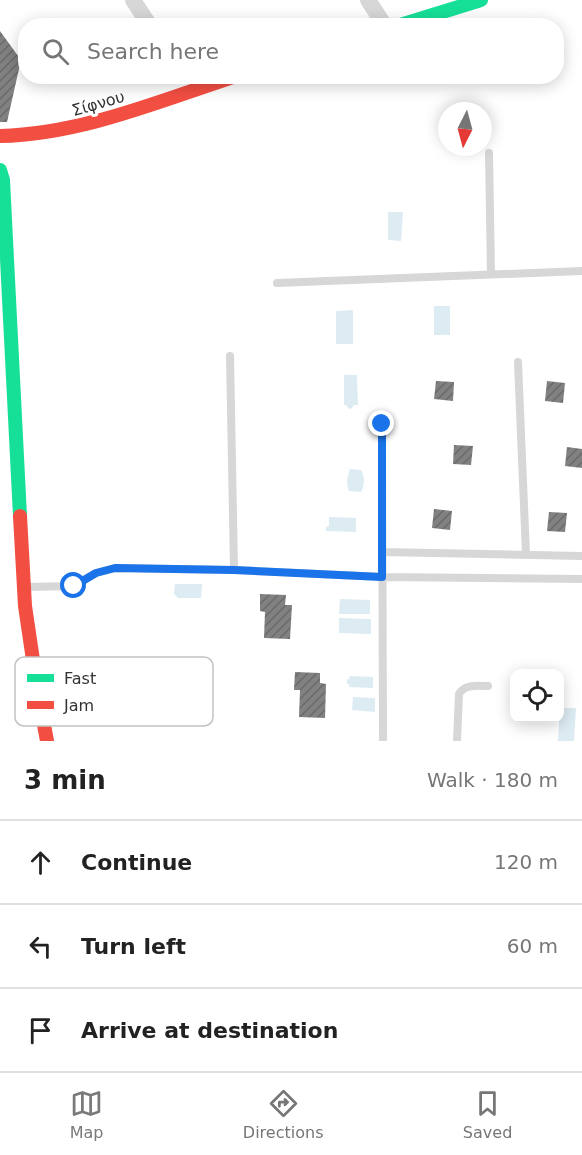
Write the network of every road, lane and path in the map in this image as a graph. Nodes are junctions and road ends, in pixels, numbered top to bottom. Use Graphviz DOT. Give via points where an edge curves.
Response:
graph roads {
  1 [pos="133,0"];
  2 [pos="368,0"];
  3 [pos="481,0"];
  4 [pos="145,18"];
  5 [pos="380,18"];
  6 [pos="423,18"];
  7 [pos="189,84"];
  8 [pos="0,136"];
  9 [pos="489,156"];
  10 [pos="0,170"];
  11 [pos="582,271"];
  12 [pos="491,274"];
  13 [pos="277,283"];
  14 [pos="230,356"];
  15 [pos="518,362"];
  16 [pos="382,424"];
  17 [pos="382,552"];
  18 [pos="526,554"];
  19 [pos="582,556"];
  20 [pos="234,570"];
  21 [pos="382,577"];
  22 [pos="582,579"];
  23 [pos="24,587"];
  24 [pos="33,657"];
  25 [pos="488,686"];
  26 [pos="44,726"];
  27 [pos="47,741"];
  28 [pos="383,741"];
  29 [pos="457,741"];
  1 -- 4 [label="street"];
  2 -- 5 [label="street"];
  3 -- 6 [label="street"];
  7 -- 8 [label="street, Σίφνου" via="114,117 31,135"];
  9 -- 12 [label="lane"];
  10 -- 23 [label="street"];
  11 -- 12 [label="lane"];
  12 -- 13 [label="lane"];
  14 -- 20 [label="lane"];
  15 -- 18 [label="lane"];
  16 -- 17 [label="lane"];
  17 -- 18 [label="lane"];
  17 -- 21 [label="lane"];
  18 -- 19 [label="lane"];
  20 -- 21 [label="lane"];
  20 -- 23 [label="lane" via="115,568 96,573 74,586"];
  21 -- 22 [label="lane"];
  21 -- 28 [label="lane"];
  23 -- 24 [label="street"];
  25 -- 29 [label="lane" via="468,686 459,694"];
  26 -- 27 [label="street"];
}
